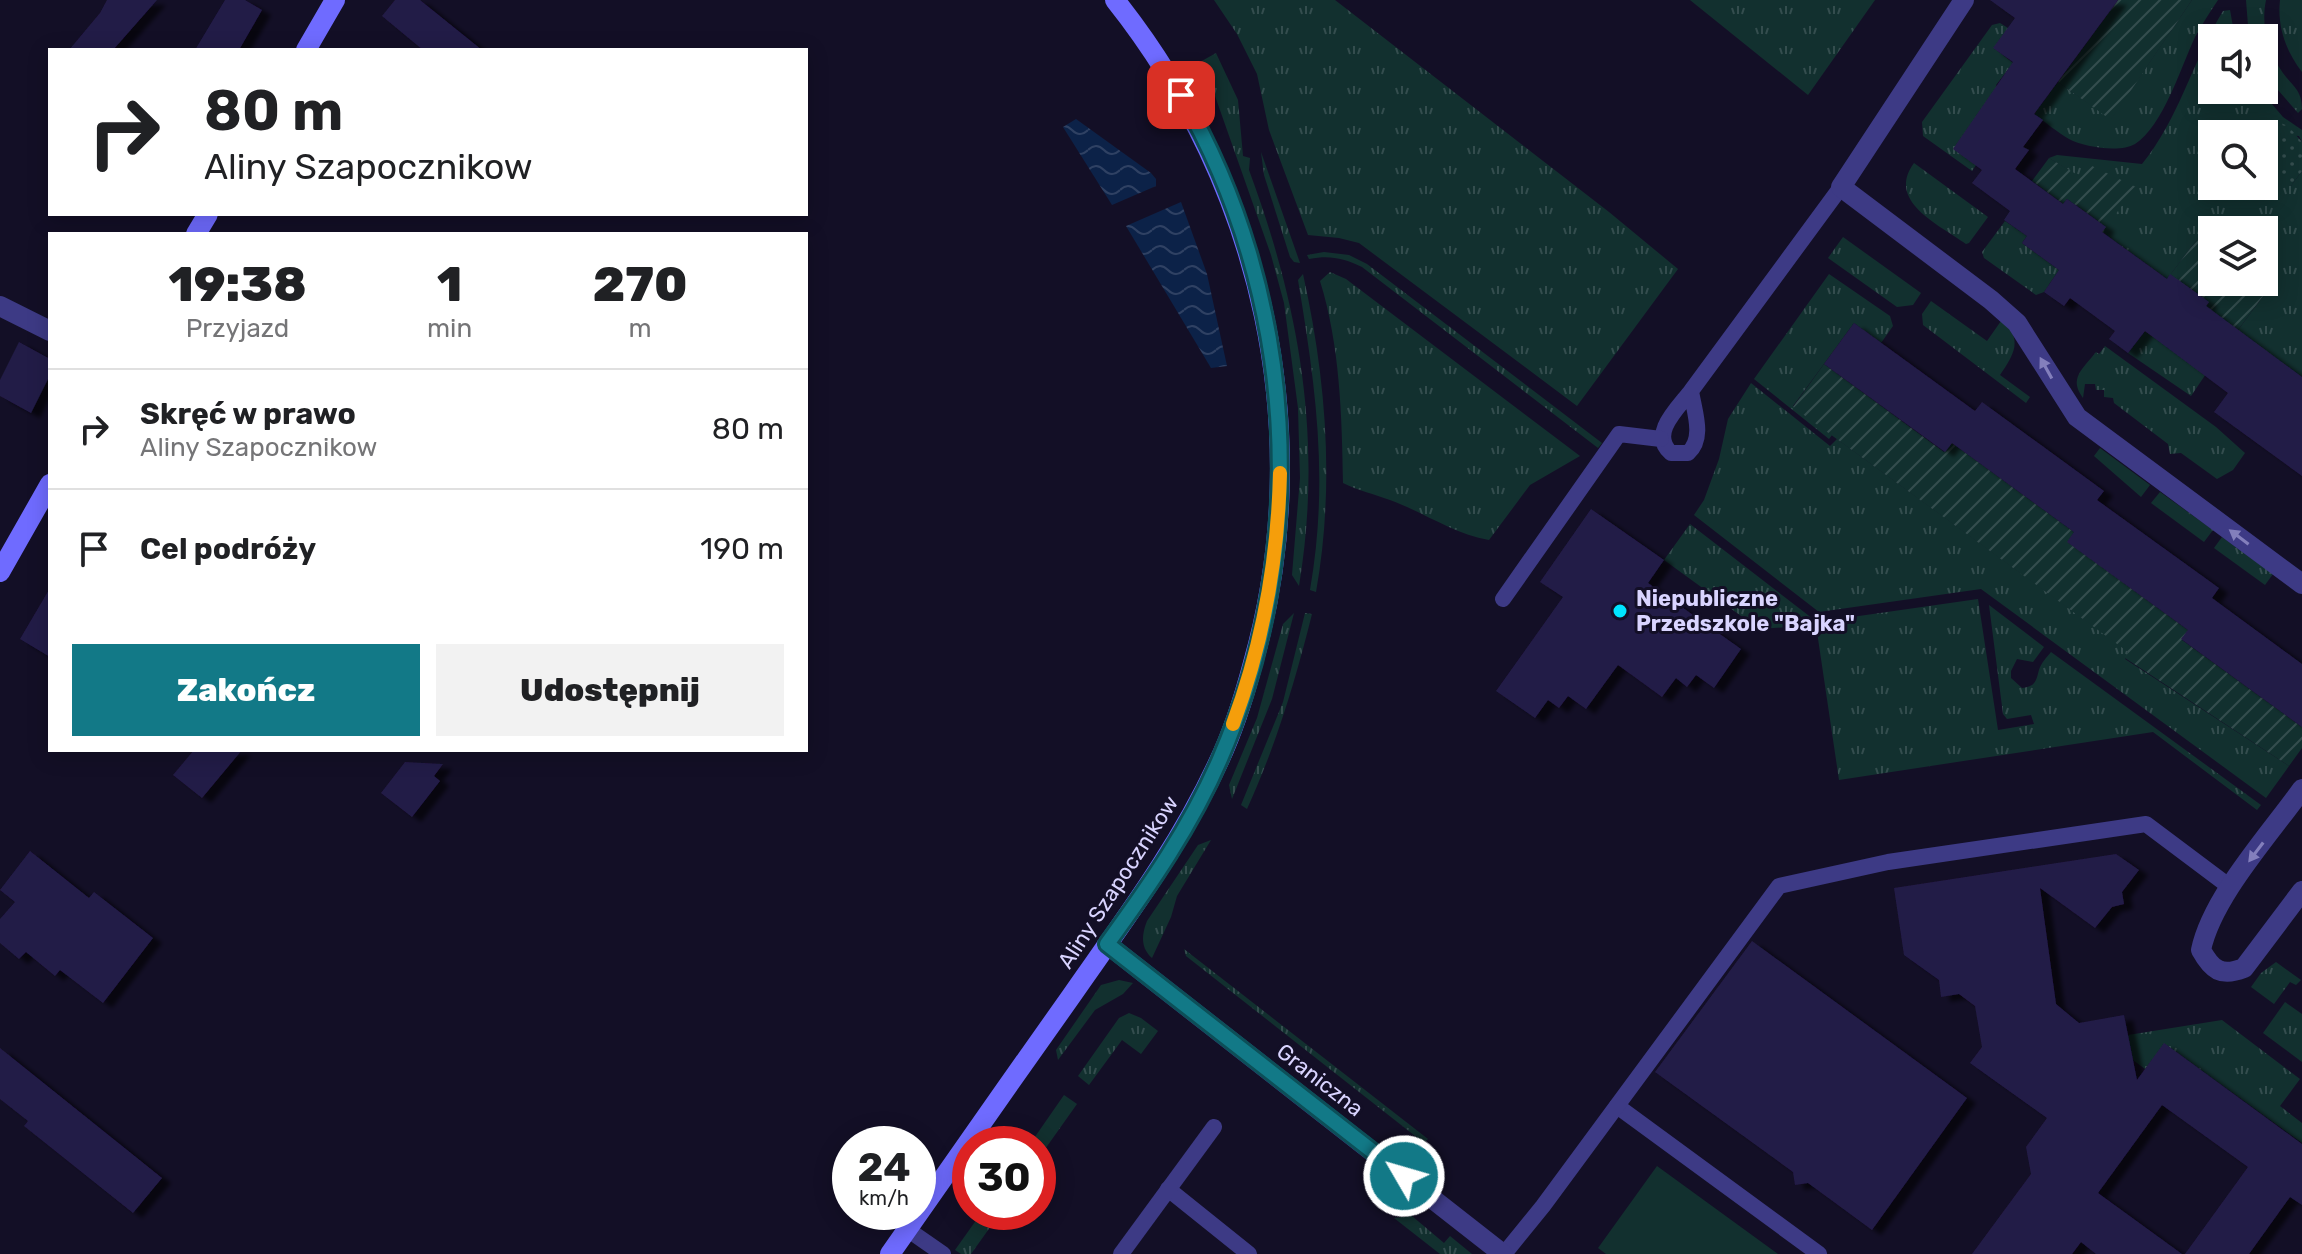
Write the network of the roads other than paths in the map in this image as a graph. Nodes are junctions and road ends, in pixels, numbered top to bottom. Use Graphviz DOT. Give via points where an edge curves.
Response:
graph roads {
  1 [pos="335,0"];
  2 [pos="1115,0"];
  3 [pos="1964,0"];
  4 [pos="307,48"];
  5 [pos="1841,187"];
  6 [pos="0,306"];
  7 [pos="48,330"];
  8 [pos="1691,391"];
  9 [pos="1661,439"];
  10 [pos="48,488"];
  11 [pos="0,572"];
  12 [pos="2302,584"];
  13 [pos="1503,599"];
  14 [pos="2302,789"];
  15 [pos="2230,887"];
  16 [pos="2302,891"];
  17 [pos="1107,944"];
  18 [pos="1617,1106"];
  19 [pos="1214,1127"];
  20 [pos="936,1188"];
  21 [pos="1168,1189"];
  22 [pos="907,1230"];
  23 [pos="908,1230"];
  24 [pos="896,1252"];
  25 [pos="943,1254"];
  26 [pos="1121,1254"];
  27 [pos="1249,1254"];
  28 [pos="1504,1254"];
  29 [pos="1819,1254"];
  1 -- 4 [label="street"];
  2 -- 17 [label="street, Aliny Szapocznikow" via="1190,112 1242,230 1273,359 1280,453 1269,595 1235,719 1176,844"];
  3 -- 5 [label="street"];
  5 -- 8 [label="lane"];
  12 -- 5 [label="street, one-way" via="2077,417 2017,323"];
  6 -- 7 [label="street"];
  8 -- 9 [label="lane"];
  8 -- 9 [label="lane" via="1695,447 1679,455 1664,448"];
  9 -- 13 [label="lane" via="1619,434"];
  10 -- 11 [label="street"];
  14 -- 15 [label="street, one-way"];
  15 -- 16 [label="street" via="2201,950 2218,971 2230,974 2244,968"];
  15 -- 18 [label="lane" via="2146,824 1888,862 1779,886"];
  17 -- 20 [label="street, Aliny Szapocznikow"];
  17 -- 28 [label="street, Graniczna"];
  18 -- 28 [label="lane"];
  18 -- 29 [label="lane"];
  19 -- 21 [label="lane"];
  21 -- 26 [label="lane"];
  21 -- 27 [label="lane"];
  22 -- 24 [label="street, Aliny Szapocznikow"];
  23 -- 25 [label="lane"];
}
